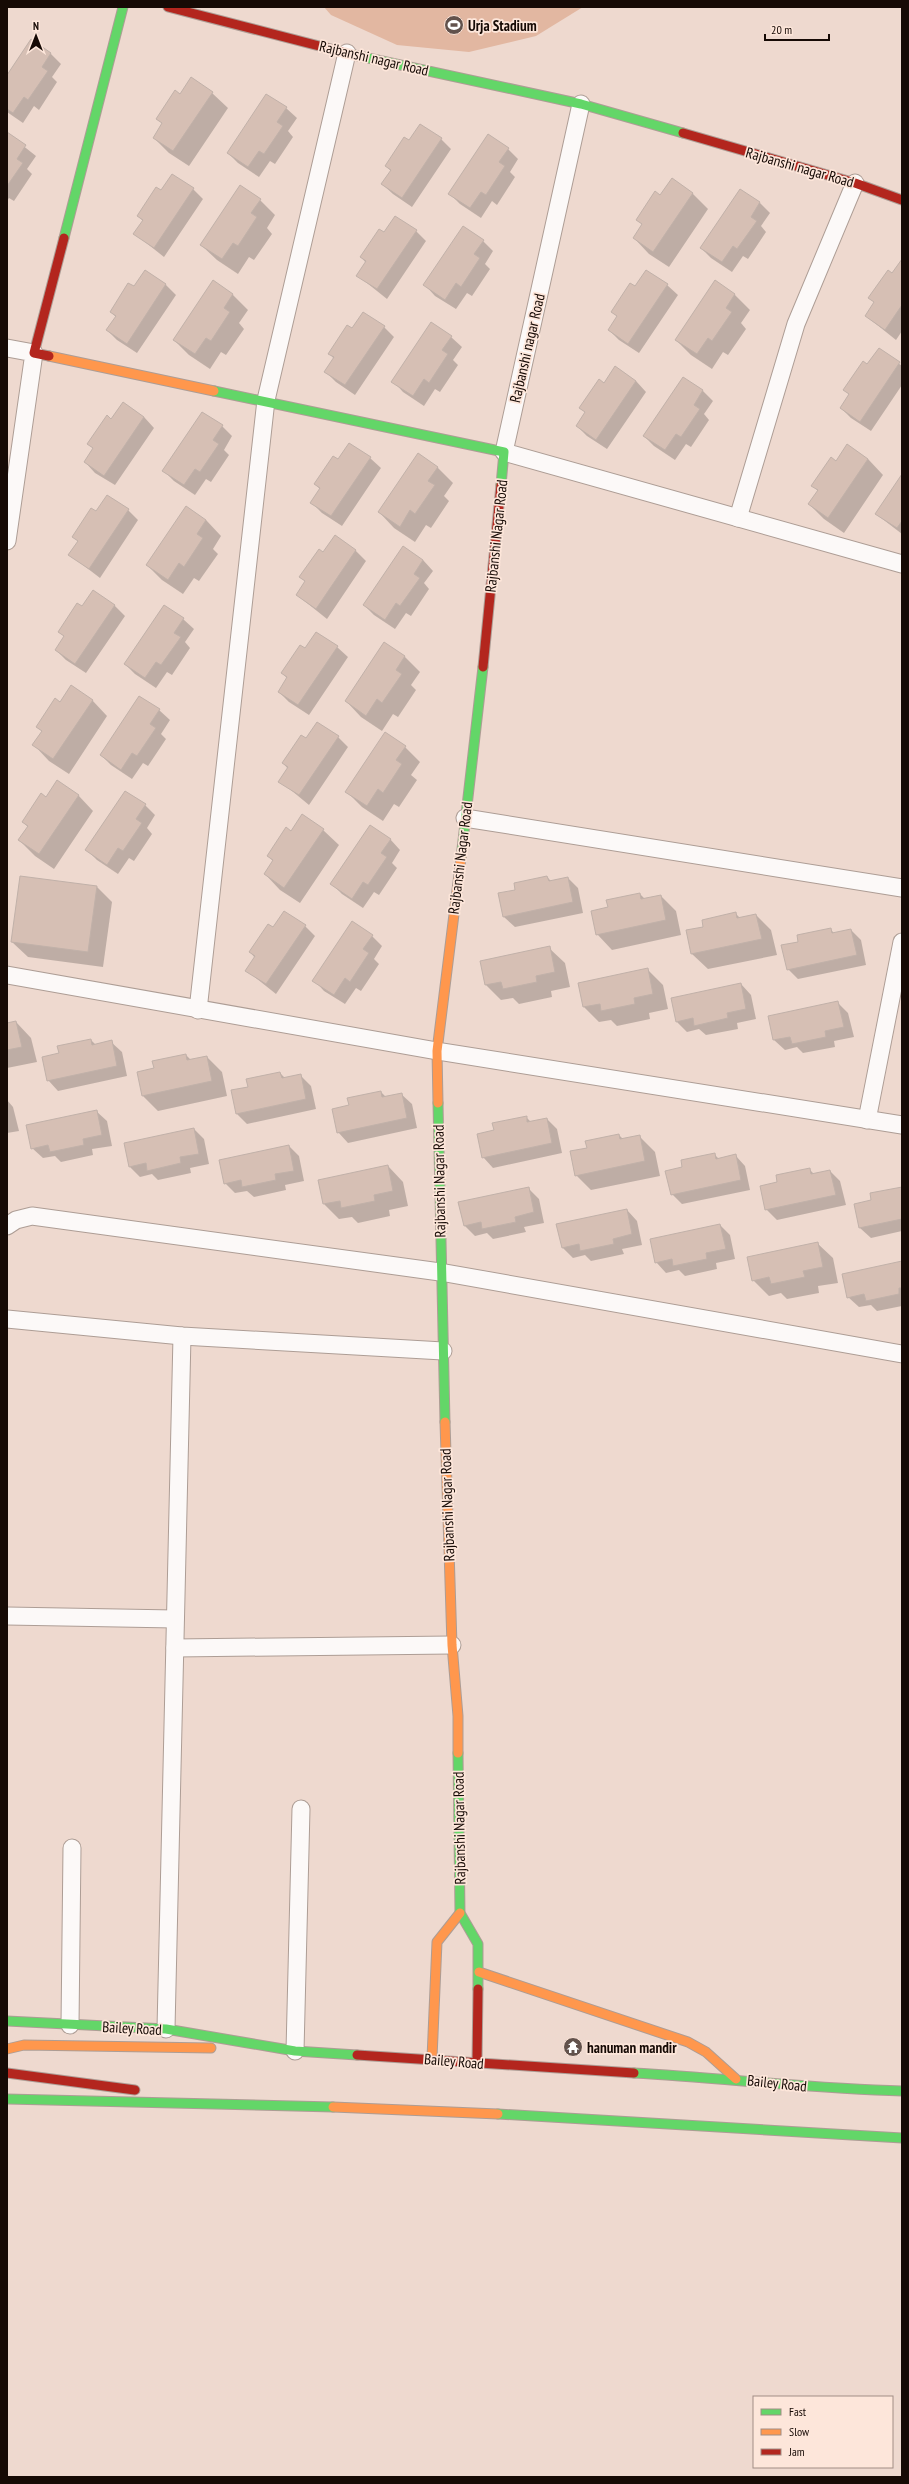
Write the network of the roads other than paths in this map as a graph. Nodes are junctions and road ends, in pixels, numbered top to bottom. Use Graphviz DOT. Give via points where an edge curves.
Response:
graph roads {
  1 [pos="123,7"];
  2 [pos="168,7"];
  3 [pos="347,52"];
  4 [pos="581,104"];
  5 [pos="856,183"];
  6 [pos="902,200"];
  7 [pos="7,348"];
  8 [pos="34,353"];
  9 [pos="266,400"];
  10 [pos="504,452"];
  11 [pos="738,518"];
  12 [pos="7,541"];
  13 [pos="902,564"];
  14 [pos="465,818"];
  15 [pos="902,888"];
  16 [pos="902,942"];
  17 [pos="7,975"];
  18 [pos="198,1010"];
  19 [pos="436,1051"];
  20 [pos="867,1120"];
  21 [pos="902,1125"];
  22 [pos="7,1226"];
  23 [pos="440,1272"];
  24 [pos="7,1319"];
  25 [pos="182,1336"];
  26 [pos="443,1351"];
  27 [pos="902,1354"];
  28 [pos="7,1616"];
  29 [pos="175,1620"];
  30 [pos="452,1645"];
  31 [pos="175,1648"];
  32 [pos="301,1809"];
  33 [pos="72,1848"];
  34 [pos="460,1913"];
  35 [pos="479,1972"];
  36 [pos="7,2022"];
  37 [pos="70,2025"];
  38 [pos="166,2029"];
  39 [pos="7,2049"];
  40 [pos="278,2049"];
  41 [pos="295,2051"];
  42 [pos="432,2058"];
  43 [pos="477,2064"];
  44 [pos="7,2073"];
  45 [pos="736,2079"];
  46 [pos="144,2091"];
  47 [pos="902,2091"];
  48 [pos="160,2093"];
  49 [pos="7,2099"];
  50 [pos="237,2103"];
  51 [pos="902,2138"];
  1 -- 8 [label="main road"];
  2 -- 3 [label="main road, Rajbanshi nagar Road"];
  3 -- 4 [label="main road, Rajbanshi nagar Road"];
  3 -- 9 [label="street"];
  4 -- 5 [label="main road, Rajbanshi nagar Road"];
  4 -- 10 [label="street, Rajbanshi nagar Road"];
  5 -- 6 [label="main road, Rajbanshi nagar Road"];
  5 -- 11 [label="street" via="796,324"];
  7 -- 8 [label="street"];
  8 -- 9 [label="main road"];
  8 -- 12 [label="street"];
  9 -- 10 [label="main road"];
  9 -- 18 [label="street"];
  10 -- 11 [label="street"];
  10 -- 14 [label="main road, Rajbanshi Nagar Road"];
  11 -- 13 [label="street"];
  14 -- 15 [label="street"];
  14 -- 19 [label="main road, Rajbanshi Nagar Road"];
  16 -- 20 [label="street"];
  17 -- 18 [label="street"];
  18 -- 19 [label="street"];
  19 -- 20 [label="street"];
  19 -- 23 [label="main road, Rajbanshi Nagar Road"];
  20 -- 21 [label="street"];
  22 -- 23 [label="street" via="16,1220 32,1216"];
  23 -- 26 [label="main road, Rajbanshi Nagar Road"];
  23 -- 27 [label="street"];
  24 -- 25 [label="street"];
  25 -- 26 [label="street"];
  25 -- 29 [label="street"];
  26 -- 30 [label="main road, Rajbanshi Nagar Road"];
  28 -- 29 [label="street"];
  29 -- 31 [label="street"];
  30 -- 31 [label="street"];
  30 -- 34 [label="main road, Rajbanshi Nagar Road" via="458,1716"];
  31 -- 38 [label="street"];
  32 -- 41 [label="street"];
  33 -- 37 [label="street"];
  34 -- 35 [label="main road, Rajbanshi Nagar Road" via="478,1944"];
  34 -- 42 [label="main road" via="438,1942"];
  35 -- 43 [label="main road, Rajbanshi Nagar Road"];
  35 -- 45 [label="main road" via="688,2042 706,2052"];
  36 -- 37 [label="main road, Bailey Road"];
  37 -- 38 [label="main road, Bailey Road"];
  38 -- 40 [label="main road, Bailey Road"];
  39 -- 40 [label="main road" via="24,2045"];
  40 -- 41 [label="main road, Bailey Road"];
  41 -- 42 [label="main road, Bailey Road"];
  42 -- 43 [label="main road, Bailey Road"];
  43 -- 45 [label="main road, Bailey Road"];
  44 -- 46 [label="main road"];
  45 -- 47 [label="main road, Bailey Road" via="844,2090"];
  48 -- 50 [label="main road"];
  49 -- 50 [label="main road"];
  50 -- 51 [label="main road" via="527,2114"];
}
